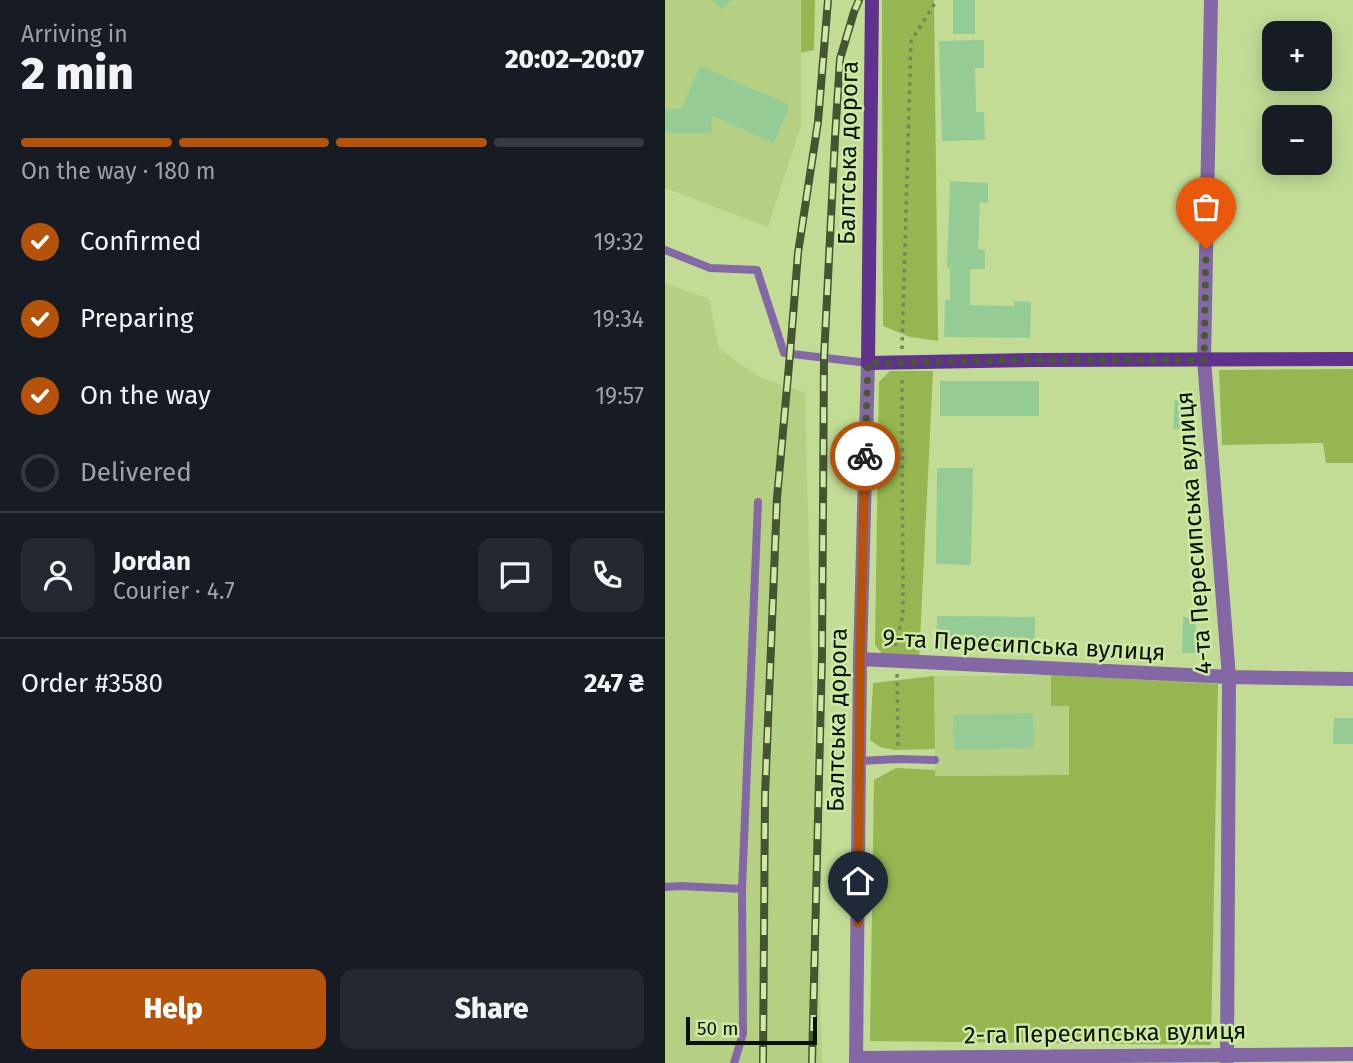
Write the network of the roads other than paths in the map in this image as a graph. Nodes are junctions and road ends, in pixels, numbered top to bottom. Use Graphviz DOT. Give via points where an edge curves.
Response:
graph roads {
  1 [pos="872,0"];
  2 [pos="1210,0"];
  3 [pos="665,250"];
  4 [pos="1353,359"];
  5 [pos="1204,360"];
  6 [pos="868,363"];
  7 [pos="758,502"];
  8 [pos="860,659"];
  9 [pos="1229,677"];
  10 [pos="1353,678"];
  11 [pos="935,760"];
  12 [pos="860,761"];
  13 [pos="665,887"];
  14 [pos="741,889"];
  15 [pos="1353,1054"];
  16 [pos="1227,1059"];
  17 [pos="856,1061"];
  18 [pos="734,1063"];
  1 -- 6 [label="main road, Балтська дорога"];
  2 -- 5 [label="street, 4-та Пересипська вулиця"];
  3 -- 6 [label="lane" via="710,268 757,270 784,353"];
  4 -- 5 [label="main road"];
  5 -- 6 [label="main road"];
  5 -- 9 [label="street, 4-та Пересипська вулиця"];
  6 -- 8 [label="street, Балтська дорога"];
  7 -- 14 [label="lane"];
  8 -- 9 [label="street, 9-та Пересипська вулиця"];
  8 -- 12 [label="street, Балтська дорога"];
  9 -- 10 [label="street, 9-та Пересипська вулиця"];
  9 -- 16 [label="street, 4-та Пересипська вулиця"];
  11 -- 12 [label="lane"];
  12 -- 17 [label="street, Балтська дорога"];
  13 -- 14 [label="lane"];
  14 -- 18 [label="lane" via="743,1034"];
  15 -- 16 [label="street, 2-га Пересипська вулиця"];
  16 -- 17 [label="street, 2-га Пересипська вулиця"];
}
